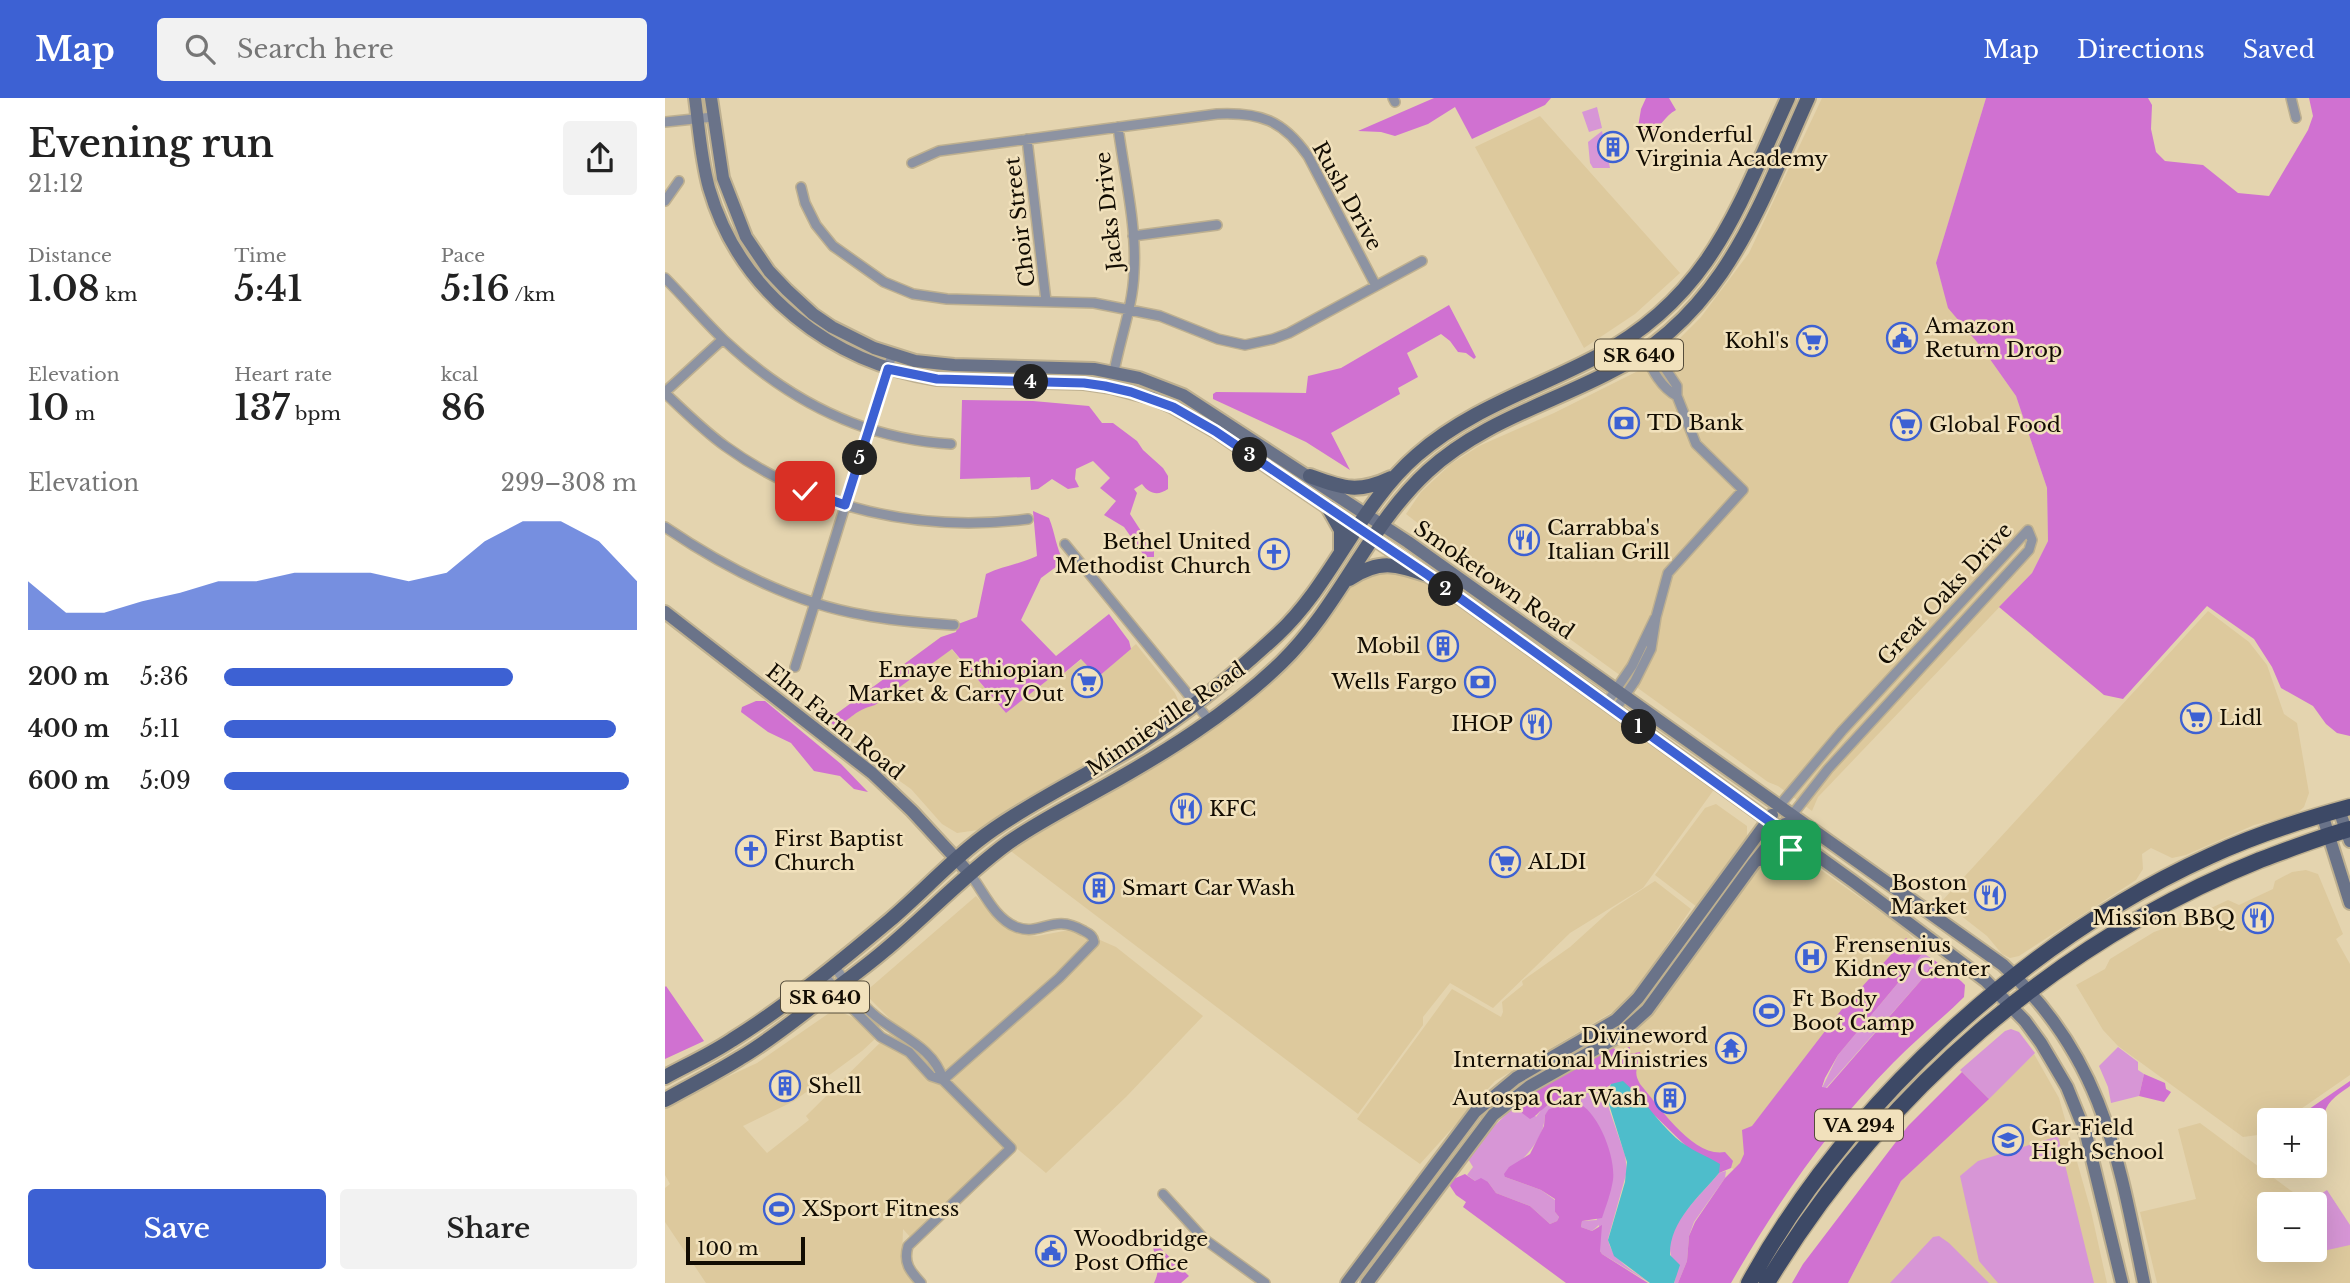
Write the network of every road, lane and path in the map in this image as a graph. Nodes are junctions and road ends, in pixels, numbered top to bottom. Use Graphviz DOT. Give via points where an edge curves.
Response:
graph roads {
  1 [pos="695,98"];
  2 [pos="711,98"];
  3 [pos="1788,98"];
  4 [pos="1808,98"];
  5 [pos="2291,98"];
  6 [pos="713,117"];
  7 [pos="698,118"];
  8 [pos="2295,118"];
  9 [pos="665,122"];
  10 [pos="1118,127"];
  11 [pos="1027,139"];
  12 [pos="912,163"];
  13 [pos="679,181"];
  14 [pos="801,187"];
  15 [pos="665,201"];
  16 [pos="1217,225"];
  17 [pos="1133,236"];
  18 [pos="1422,261"];
  19 [pos="665,278"];
  20 [pos="1376,286"];
  21 [pos="1047,302"];
  22 [pos="1129,310"];
  23 [pos="1634,334"];
  24 [pos="723,339"];
  25 [pos="1645,351"];
  26 [pos="893,355"];
  27 [pos="888,369"];
  28 [pos="1114,372"];
  29 [pos="665,392"];
  30 [pos="868,430"];
  31 [pos="951,444"];
  32 [pos="1310,476"];
  33 [pos="1396,476"];
  34 [pos="845,505"];
  35 [pos="1328,507"];
  36 [pos="1367,514"];
  37 [pos="1028,519"];
  38 [pos="1382,525"];
  39 [pos="665,527"];
  40 [pos="1358,527"];
  41 [pos="1373,538"];
  42 [pos="1065,544"];
  43 [pos="1341,552"];
  44 [pos="1428,575"];
  45 [pos="1345,582"];
  46 [pos="815,603"];
  47 [pos="665,612"];
  48 [pos="954,625"];
  49 [pos="795,667"];
  50 [pos="1620,693"];
  51 [pos="1196,705"];
  52 [pos="1610,707"];
  53 [pos="1209,720"];
  54 [pos="1779,806"];
  55 [pos="2345,808"];
  56 [pos="2322,814"];
  57 [pos="1792,816"];
  58 [pos="1768,820"];
  59 [pos="1780,829"];
  60 [pos="2349,833"];
  61 [pos="2328,836"];
  62 [pos="1813,853"];
  63 [pos="957,860"];
  64 [pos="1753,864"];
  65 [pos="970,874"];
  66 [pos="2350,903"];
  67 [pos="829,970"];
  68 [pos="2016,977"];
  69 [pos="841,985"];
  70 [pos="1998,991"];
  71 [pos="2030,991"];
  72 [pos="2011,1005"];
  73 [pos="1621,1015"];
  74 [pos="1630,1027"];
  75 [pos="665,1077"];
  76 [pos="943,1080"];
  77 [pos="665,1100"];
  78 [pos="1444,1153"];
  79 [pos="1456,1162"];
  80 [pos="1163,1194"];
  81 [pos="921,1283"];
  82 [pos="1265,1283"];
  83 [pos="1347,1283"];
  84 [pos="1367,1283"];
  85 [pos="1748,1283"];
  86 [pos="1767,1283"];
  87 [pos="2122,1283"];
  88 [pos="2144,1283"];
  1 -- 7 [label="main road, Smoketown Road"];
  2 -- 6 [label="main road, Smoketown Road"];
  3 -- 23 [label="main road, Minnieville Road / SR 640" via="1709,259 1671,305"];
  4 -- 25 [label="main road, Minnieville Road / SR 640" via="1733,258 1699,304"];
  5 -- 8 [label="street"];
  6 -- 7 [label="street"];
  6 -- 26 [label="main road, Smoketown Road" via="727,194 746,237 769,271 823,321"];
  7 -- 9 [label="street"];
  7 -- 27 [label="main road, Smoketown Road" via="717,209 737,251 762,286 793,317 828,342"];
  10 -- 11 [label="street, Rush Drive"];
  10 -- 17 [label="street, Jacks Drive"];
  10 -- 20 [label="street, Rush Drive" via="1229,114 1282,126 1308,156"];
  11 -- 12 [label="street, Rush Drive" via="939,151"];
  11 -- 21 [label="street, Choir Street"];
  13 -- 15 [label="street"];
  14 -- 21 [label="street" via="809,213 825,238 864,270 900,290 930,298"];
  16 -- 17 [label="street"];
  17 -- 22 [label="street, Jacks Drive" via="1135,272"];
  18 -- 20 [label="street"];
  19 -- 24 [label="street"];
  20 -- 22 [label="street" via="1289,333 1245,345"];
  21 -- 22 [label="street" via="1094,303"];
  22 -- 28 [label="street, Jacks Drive"];
  23 -- 25 [label="street"];
  23 -- 33 [label="main road, Minnieville Road / SR 640" via="1594,358 1472,415 1431,443"];
  24 -- 29 [label="street"];
  24 -- 30 [label="street" via="786,390"];
  25 -- 38 [label="main road, Minnieville Road / SR 640" via="1467,441 1419,480"];
  25 -- 50 [label="street" via="1655,353 1677,386 1696,443 1743,490 1674,564 1664,582 1651,649 1643,668"];
  26 -- 27 [label="street"];
  26 -- 28 [label="main road, Smoketown Road" via="942,364"];
  27 -- 30 [label="street"];
  27 -- 35 [label="main road, Smoketown Road" via="937,379 1084,383 1131,392 1199,421"];
  28 -- 32 [label="main road, Smoketown Road" via="1183,395"];
  29 -- 34 [label="street" via="741,457 805,491"];
  30 -- 31 [label="street"];
  30 -- 34 [label="street"];
  32 -- 33 [label="main road" via="1354,489"];
  32 -- 36 [label="main road, Smoketown Road"];
  33 -- 36 [label="main road, Minnieville Road / SR 640"];
  34 -- 37 [label="street" via="888,517 943,523"];
  34 -- 46 [label="street"];
  35 -- 40 [label="main road, Smoketown Road"];
  35 -- 43 [label="main road" via="1342,530"];
  36 -- 38 [label="main road, Smoketown Road"];
  36 -- 40 [label="main road, Minnieville Road / SR 640"];
  38 -- 41 [label="main road, Minnieville Road / SR 640"];
  38 -- 50 [label="main road, Smoketown Road"];
  39 -- 46 [label="street" via="733,568"];
  40 -- 41 [label="main road, Smoketown Road"];
  40 -- 43 [label="main road, Minnieville Road / SR 640"];
  41 -- 44 [label="main road, Smoketown Road"];
  41 -- 45 [label="main road, Minnieville Road / SR 640"];
  42 -- 51 [label="street"];
  43 -- 51 [label="main road, Minnieville Road / SR 640" via="1291,621"];
  44 -- 45 [label="main road" via="1398,565 1380,565"];
  44 -- 52 [label="main road, Smoketown Road"];
  45 -- 53 [label="main road, Minnieville Road / SR 640" via="1281,663"];
  46 -- 48 [label="street" via="863,615"];
  46 -- 49 [label="street"];
  47 -- 63 [label="main road, Elm Farm Road" via="872,773"];
  50 -- 52 [label="street"];
  50 -- 54 [label="main road, Smoketown Road"];
  51 -- 53 [label="street"];
  51 -- 63 [label="main road, Minnieville Road / SR 640" via="1011,818"];
  52 -- 58 [label="main road, Smoketown Road"];
  53 -- 65 [label="main road, Minnieville Road / SR 640" via="1028,830"];
  54 -- 57 [label="main road, Smoketown Road"];
  54 -- 57 [label="street, Great Oaks Drive" via="2028,530 2029,550 1828,769"];
  54 -- 58 [label="main road"];
  55 -- 56 [label="highway, VA 294"];
  55 -- 60 [label="main road"];
  56 -- 61 [label="main road"];
  56 -- 68 [label="highway, VA 294" via="2246,840 2164,879 2081,929"];
  57 -- 59 [label="main road"];
  57 -- 68 [label="main road, Smoketown Road"];
  58 -- 59 [label="main road, Smoketown Road"];
  58 -- 73 [label="main road" via="1655,977"];
  59 -- 62 [label="main road, Smoketown Road"];
  59 -- 64 [label="main road"];
  60 -- 61 [label="highway, VA 294"];
  61 -- 66 [label="main road"];
  61 -- 71 [label="highway, VA 294" via="2203,884 2113,934"];
  62 -- 64 [label="main road" via="1779,851"];
  62 -- 70 [label="main road, Smoketown Road"];
  63 -- 65 [label="main road, Elm Farm Road"];
  63 -- 67 [label="main road, Minnieville Road / SR 640"];
  64 -- 74 [label="main road" via="1666,986"];
  65 -- 69 [label="main road, Minnieville Road / SR 640"];
  65 -- 76 [label="street" via="1001,917 1018,928 1068,923 1091,935 1094,942"];
  67 -- 69 [label="street"];
  67 -- 75 [label="main road, Minnieville Road / SR 640" via="728,1042"];
  68 -- 70 [label="highway, VA 294"];
  68 -- 71 [label="main road, Smoketown Road"];
  69 -- 76 [label="street" via="881,1037 909,1052 931,1076"];
  69 -- 77 [label="main road, Minnieville Road / SR 640" via="744,1056"];
  70 -- 72 [label="main road, Smoketown Road"];
  70 -- 85 [label="highway, VA 294" via="1952,1029 1853,1131 1804,1195"];
  71 -- 72 [label="highway, VA 294"];
  71 -- 88 [label="main road, Smoketown Road" via="2071,1046 2094,1089 2106,1120"];
  72 -- 86 [label="highway, VA 294" via="1941,1066 1880,1130 1830,1191"];
  72 -- 87 [label="main road, Smoketown Road" via="2055,1065 2077,1110"];
  73 -- 74 [label="main road"];
  73 -- 78 [label="main road" via="1498,1091 1475,1112"];
  74 -- 79 [label="main road" via="1514,1097"];
  76 -- 81 [label="street" via="1011,1148 908,1246 906,1260"];
  78 -- 79 [label="main road"];
  78 -- 83 [label="main road"];
  79 -- 84 [label="main road"];
  80 -- 82 [label="street" via="1204,1239"];
}
